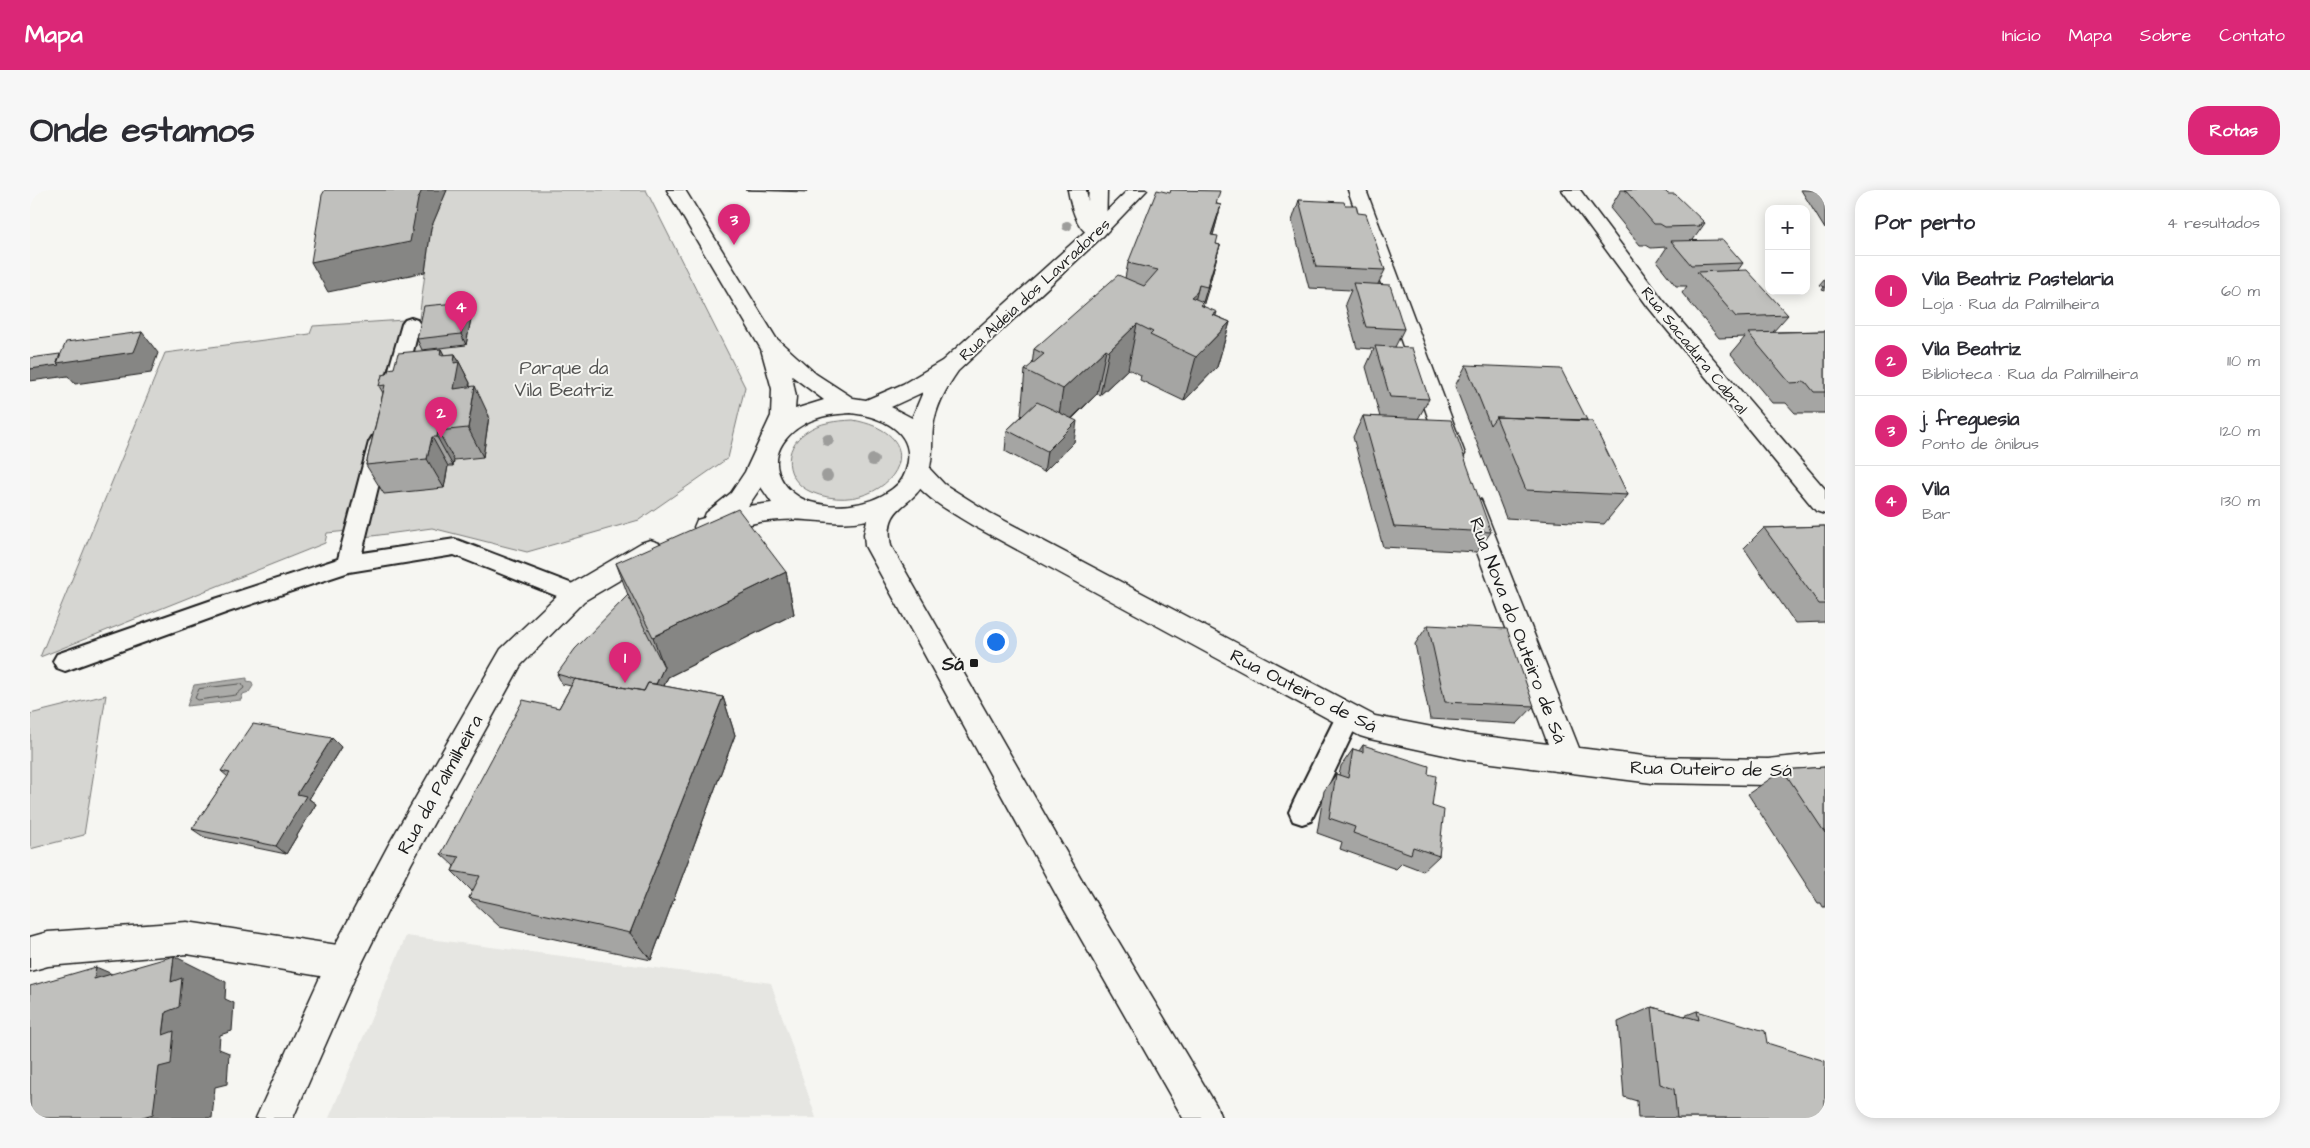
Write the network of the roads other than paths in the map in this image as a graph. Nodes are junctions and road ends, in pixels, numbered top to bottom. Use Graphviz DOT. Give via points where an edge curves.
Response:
graph roads {
  1 [pos="676,190"];
  2 [pos="1077,190"];
  3 [pos="1098,190"];
  4 [pos="1138,190"];
  5 [pos="1357,190"];
  6 [pos="1571,190"];
  7 [pos="1096,232"];
  8 [pos="411,324"];
  9 [pos="766,337"];
  10 [pos="950,366"];
  11 [pos="391,398"];
  12 [pos="858,407"];
  13 [pos="383,425"];
  14 [pos="770,444"];
  15 [pos="920,462"];
  16 [pos="1822,493"];
  17 [pos="888,503"];
  18 [pos="810,511"];
  19 [pos="836,516"];
  20 [pos="696,530"];
  21 [pos="885,560"];
  22 [pos="348,564"];
  23 [pos="575,594"];
  24 [pos="65,661"];
  25 [pos="1349,716"];
  26 [pos="1569,760"];
  27 [pos="1825,766"];
  28 [pos="1302,812"];
  29 [pos="30,954"];
  30 [pos="344,963"];
  31 [pos="274,1118"];
  32 [pos="1203,1118"];
  1 -- 9 [label="street"];
  2 -- 7 [label="street" via="1081,212"];
  3 -- 7 [label="street"];
  4 -- 7 [label="street, Rua Aldeia dos Lavradores"];
  5 -- 26 [label="street, Rua Nova do Outeiro de Sá"];
  6 -- 16 [label="street, Rua Sacadura Cabral" via="1656,304 1770,442"];
  7 -- 10 [label="street, Rua Aldeia dos Lavradores"];
  8 -- 11 [label="lane"];
  9 -- 12 [label="street" via="808,379"];
  9 -- 14 [label="street, Rua da Palmilheira" via="778,365 783,390 783,412"];
  10 -- 12 [label="street, Rua Aldeia dos Lavradores" via="911,389"];
  10 -- 15 [label="street, Rua Aldeia dos Lavradores" via="923,418"];
  12 -- 14 [label="street" via="834,406 810,412 790,422"];
  12 -- 15 [label="street" via="880,411 900,421 914,436"];
  13 -- 22 [label="lane"];
  14 -- 18 [label="street" via="764,470 772,487 787,501"];
  14 -- 20 [label="street, Rua da Palmilheira" via="756,477 741,498 721,516"];
  15 -- 17 [label="street" via="908,489"];
  15 -- 25 [label="street, Rua Outeiro de Sá" via="935,490 981,519"];
  17 -- 19 [label="street" via="864,513"];
  17 -- 21 [label="street" via="878,518 875,534"];
  18 -- 19 [label="street"];
  18 -- 20 [label="street, Rua da Palmilheira" via="764,511"];
  19 -- 21 [label="street" via="858,531"];
  20 -- 23 [label="street, Rua da Palmilheira" via="643,553"];
  21 -- 32 [label="street"];
  22 -- 23 [label="lane" via="456,547"];
  22 -- 24 [label="lane"];
  23 -- 30 [label="street, Rua da Palmilheira" via="511,657 400,854"];
  25 -- 26 [label="street, Rua Outeiro de Sá" via="1370,727 1468,748"];
  25 -- 28 [label="lane"];
  26 -- 27 [label="street, Rua Outeiro de Sá" via="1652,770 1768,772"];
  29 -- 30 [label="street" via="48,949 187,938"];
  30 -- 31 [label="street, Rua da Palmilheira"];
}
